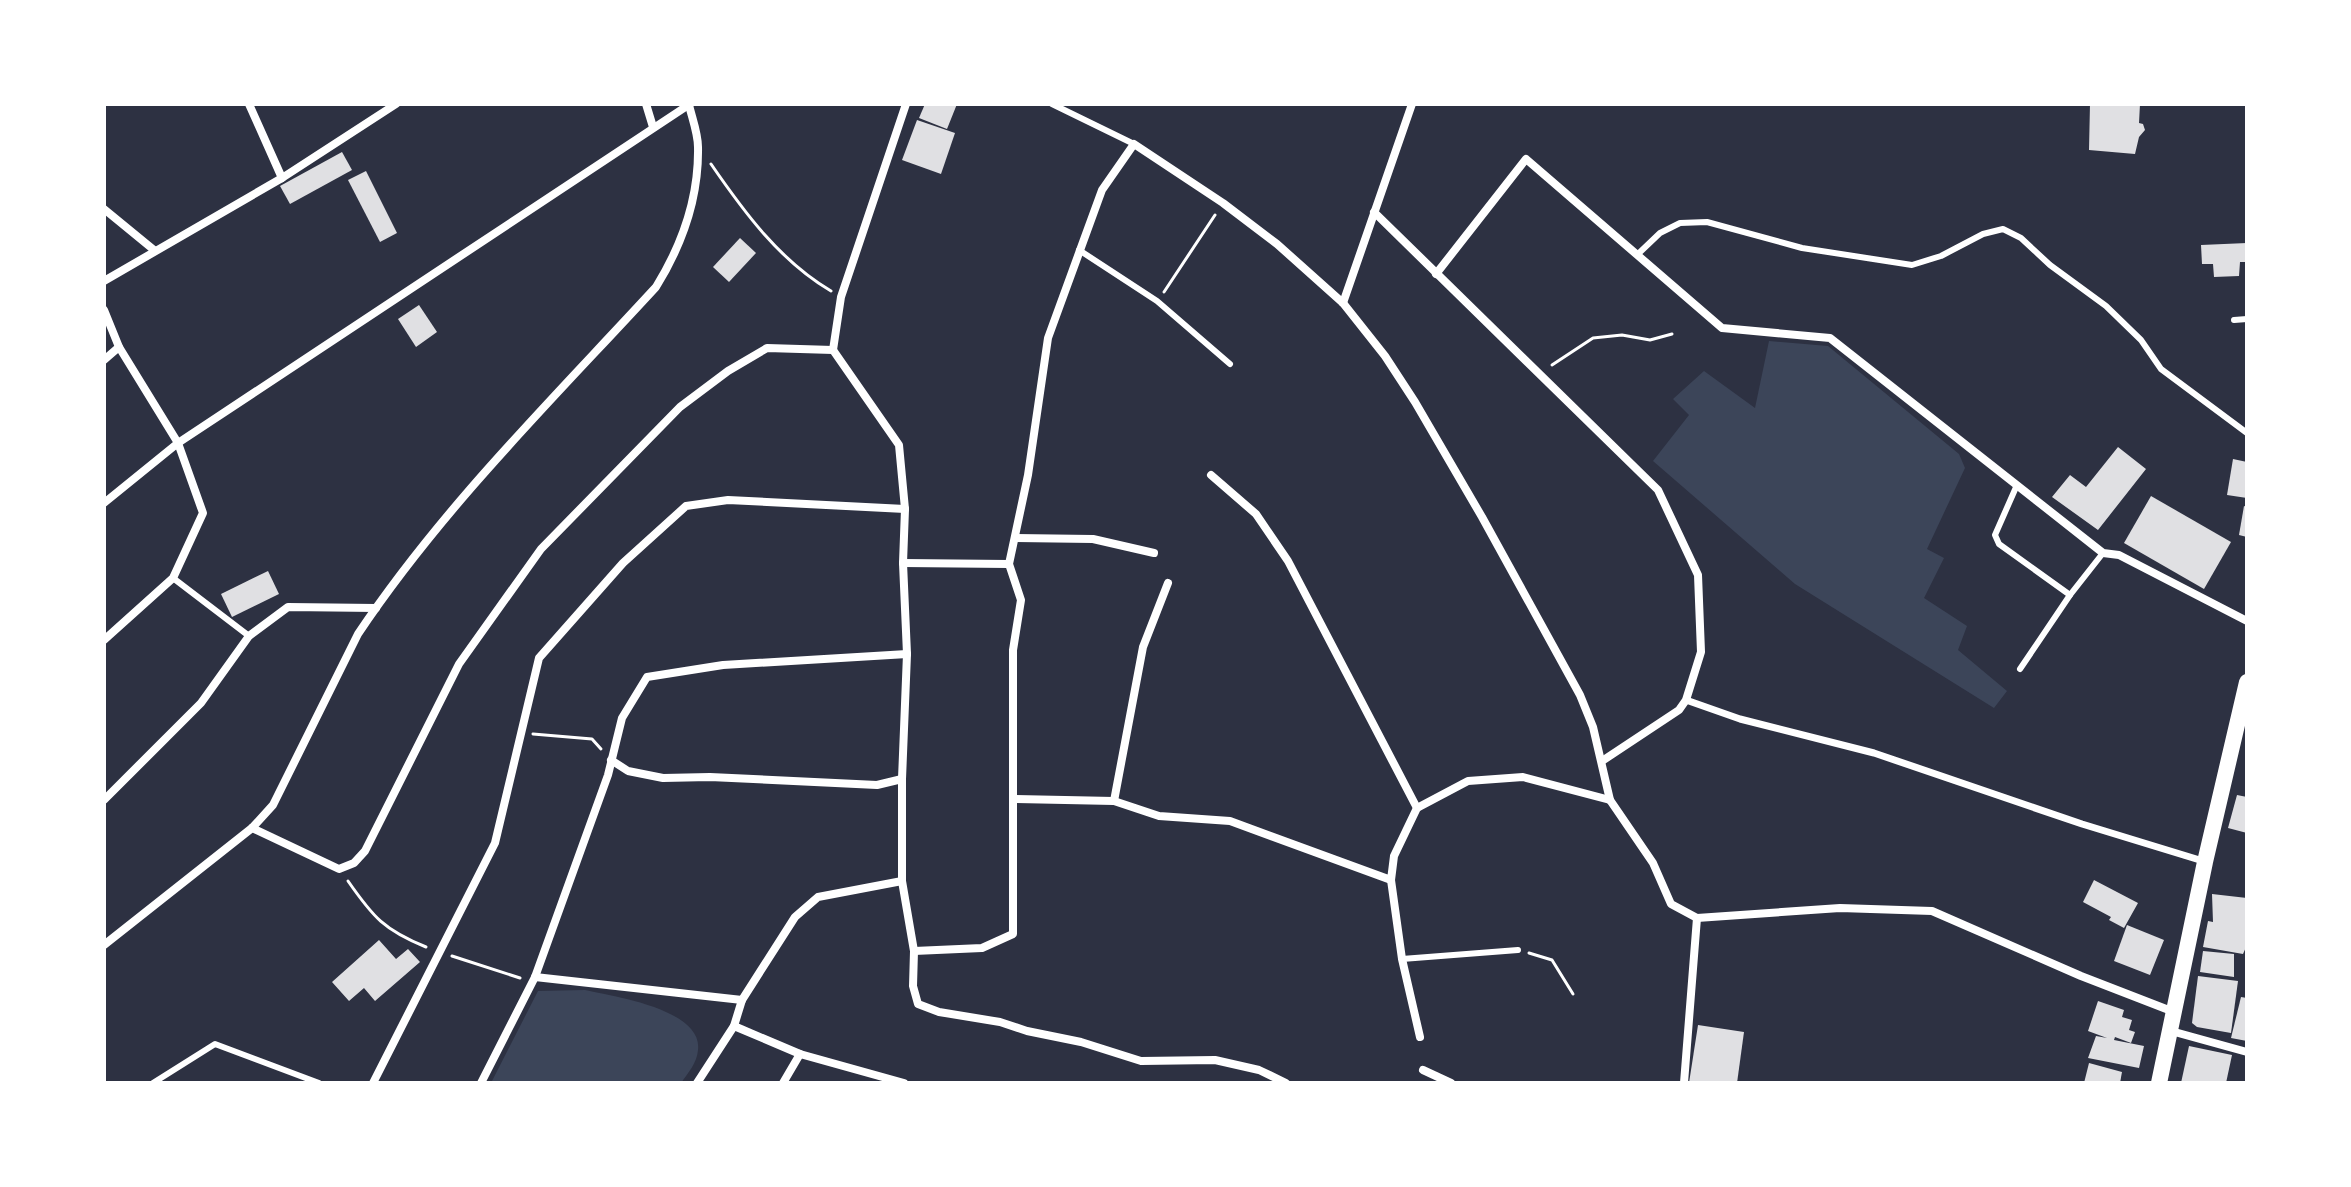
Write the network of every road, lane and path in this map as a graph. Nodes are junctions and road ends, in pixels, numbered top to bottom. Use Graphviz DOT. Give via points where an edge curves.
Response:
graph roads {
  1 [pos="249,104"];
  2 [pos="396,104"];
  3 [pos="646,104"];
  4 [pos="690,104"];
  5 [pos="906,104"];
  6 [pos="1052,104"];
  7 [pos="1412,104"];
  8 [pos="653,127"];
  9 [pos="698,144"];
  10 [pos="1134,144"];
  11 [pos="282,178"];
  12 [pos="1223,203"];
  13 [pos="104,209"];
  14 [pos="1374,212"];
  15 [pos="154,250"];
  16 [pos="1079,250"];
  17 [pos="1637,255"];
  18 [pos="1436,274"];
  19 [pos="104,281"];
  20 [pos="841,297"];
  21 [pos="1157,301"];
  22 [pos="1343,303"];
  23 [pos="104,310"];
  24 [pos="2247,319"];
  25 [pos="2234,320"];
  26 [pos="1672,334"];
  27 [pos="119,347"];
  28 [pos="833,350"];
  29 [pos="104,360"];
  30 [pos="1230,364"];
  31 [pos="1539,375"];
  32 [pos="2247,433"];
  33 [pos="178,443"];
  34 [pos="1211,475"];
  35 [pos="2017,485"];
  36 [pos="104,503"];
  37 [pos="905,509"];
  38 [pos="1015,538"];
  39 [pos="1154,553"];
  40 [pos="2103,553"];
  41 [pos="903,563"];
  42 [pos="1009,564"];
  43 [pos="173,578"];
  44 [pos="1168,583"];
  45 [pos="2070,595"];
  46 [pos="376,608"];
  47 [pos="2247,621"];
  48 [pos="249,636"];
  49 [pos="104,640"];
  50 [pos="907,654"];
  51 [pos="2020,669"];
  52 [pos="2247,682"];
  53 [pos="1686,700"];
  54 [pos="521,733"];
  55 [pos="592,739"];
  56 [pos="611,760"];
  57 [pos="1602,761"];
  58 [pos="902,779"];
  59 [pos="1013,799"];
  60 [pos="104,800"];
  61 [pos="1610,800"];
  62 [pos="1114,801"];
  63 [pos="1417,808"];
  64 [pos="252,828"];
  65 [pos="2205,862"];
  66 [pos="339,869"];
  67 [pos="1391,880"];
  68 [pos="904,885"];
  69 [pos="1697,918"];
  70 [pos="104,945"];
  71 [pos="1518,950"];
  72 [pos="914,951"];
  73 [pos="440,953"];
  74 [pos="1402,959"];
  75 [pos="535,977"];
  76 [pos="1573,994"];
  77 [pos="742,1000"];
  78 [pos="2174,1012"];
  79 [pos="734,1026"];
  80 [pos="2171,1031"];
  81 [pos="1420,1037"];
  82 [pos="2247,1052"];
  83 [pos="800,1054"];
  84 [pos="1423,1070"];
  85 [pos="890,1081"];
  86 [pos="153,1083"];
  87 [pos="319,1083"];
  88 [pos="373,1083"];
  89 [pos="481,1083"];
  90 [pos="697,1083"];
  91 [pos="783,1083"];
  92 [pos="904,1083"];
  93 [pos="1286,1083"];
  94 [pos="1451,1083"];
  95 [pos="1684,1083"];
  96 [pos="2159,1083"];
  1 -- 11 [label="street"];
  2 -- 11 [label="street"];
  3 -- 8 [label="street"];
  4 -- 8 [label="street"];
  4 -- 9 [label="street"];
  5 -- 20 [label="street"];
  6 -- 10 [label="lane"];
  7 -- 14 [label="street"];
  8 -- 33 [label="street"];
  9 -- 20 [label="path" via="742,209 781,252"];
  9 -- 46 [label="street" via="687,226 656,287 447,515"];
  10 -- 12 [label="street"];
  10 -- 16 [label="street" via="1102,190"];
  11 -- 15 [label="street"];
  12 -- 21 [label="path"];
  12 -- 22 [label="street"];
  13 -- 15 [label="street"];
  14 -- 18 [label="street"];
  14 -- 22 [label="street"];
  15 -- 19 [label="street"];
  16 -- 21 [label="lane"];
  16 -- 38 [label="street" via="1048,338"];
  17 -- 18 [label="street" via="1526,159"];
  17 -- 32 [label="lane" via="1680,223 1707,222 1802,248 1912,265 2003,229 2106,306 2141,340 2161,369"];
  17 -- 35 [label="street" via="1722,328 1830,338"];
  18 -- 31 [label="street"];
  20 -- 28 [label="street"];
  21 -- 30 [label="lane"];
  22 -- 57 [label="street" via="1415,402 1482,517 1580,695"];
  23 -- 27 [label="street"];
  24 -- 25 [label="lane"];
  26 -- 31 [label="path" via="1650,340 1622,335 1593,338"];
  27 -- 29 [label="street"];
  27 -- 33 [label="street"];
  28 -- 37 [label="street" via="899,445"];
  28 -- 66 [label="street" via="767,348 728,371 680,407 541,549 459,664 365,851"];
  31 -- 53 [label="street" via="1658,490 1698,575 1701,652"];
  33 -- 36 [label="street"];
  33 -- 43 [label="street" via="203,513"];
  34 -- 63 [label="street" via="1256,514 1288,561"];
  35 -- 40 [label="street"];
  35 -- 45 [label="lane" via="1995,535 1999,544"];
  37 -- 41 [label="street"];
  37 -- 54 [label="street" via="728,500 686,506 623,563 539,658"];
  38 -- 39 [label="street" via="1093,539"];
  38 -- 42 [label="street"];
  40 -- 45 [label="lane"];
  40 -- 47 [label="street" via="2119,555"];
  41 -- 42 [label="street"];
  41 -- 50 [label="street"];
  42 -- 59 [label="street" via="1021,600 1013,650"];
  43 -- 48 [label="lane"];
  43 -- 49 [label="street"];
  44 -- 62 [label="street" via="1143,647"];
  45 -- 51 [label="lane"];
  46 -- 48 [label="street" via="288,607"];
  46 -- 64 [label="street" via="273,805"];
  48 -- 60 [label="street" via="201,703"];
  50 -- 56 [label="street" via="723,665 647,677 622,718"];
  50 -- 58 [label="street"];
  52 -- 65 [label="main road"];
  53 -- 57 [label="street"];
  53 -- 65 [label="street" via="1874,753"];
  54 -- 55 [label="path"];
  54 -- 73 [label="street" via="495,843"];
  56 -- 58 [label="street" via="628,771 663,778 877,785"];
  56 -- 75 [label="street"];
  57 -- 61 [label="street"];
  58 -- 68 [label="street"];
  59 -- 62 [label="street"];
  59 -- 72 [label="street" via="1013,934 982,948"];
  61 -- 63 [label="street" via="1523,777 1468,781"];
  61 -- 69 [label="street" via="1653,863 1671,904"];
  62 -- 67 [label="street" via="1159,816 1230,821"];
  63 -- 67 [label="street" via="1394,856"];
  64 -- 66 [label="street"];
  64 -- 70 [label="street"];
  65 -- 78 [label="main road"];
  66 -- 73 [label="path" via="372,915 396,934"];
  67 -- 74 [label="street"];
  68 -- 72 [label="street"];
  68 -- 77 [label="street" via="818,897 795,917"];
  69 -- 78 [label="street" via="1840,908 1932,911"];
  69 -- 95 [label="street"];
  71 -- 74 [label="lane"];
  71 -- 76 [label="path" via="1552,960"];
  72 -- 93 [label="street" via="918,1004 939,1012 1000,1022 1141,1061 1215,1060 1259,1070"];
  73 -- 75 [label="path" via="522,979"];
  73 -- 88 [label="street"];
  74 -- 81 [label="street"];
  75 -- 77 [label="street"];
  75 -- 89 [label="street"];
  77 -- 79 [label="street"];
  78 -- 80 [label="main road"];
  79 -- 83 [label="street"];
  79 -- 90 [label="street"];
  80 -- 82 [label="street"];
  80 -- 96 [label="main road"];
  83 -- 85 [label="street"];
  83 -- 91 [label="street"];
  84 -- 94 [label="street"];
  85 -- 92 [label="street"];
  86 -- 87 [label="lane" via="215,1044"];
}
